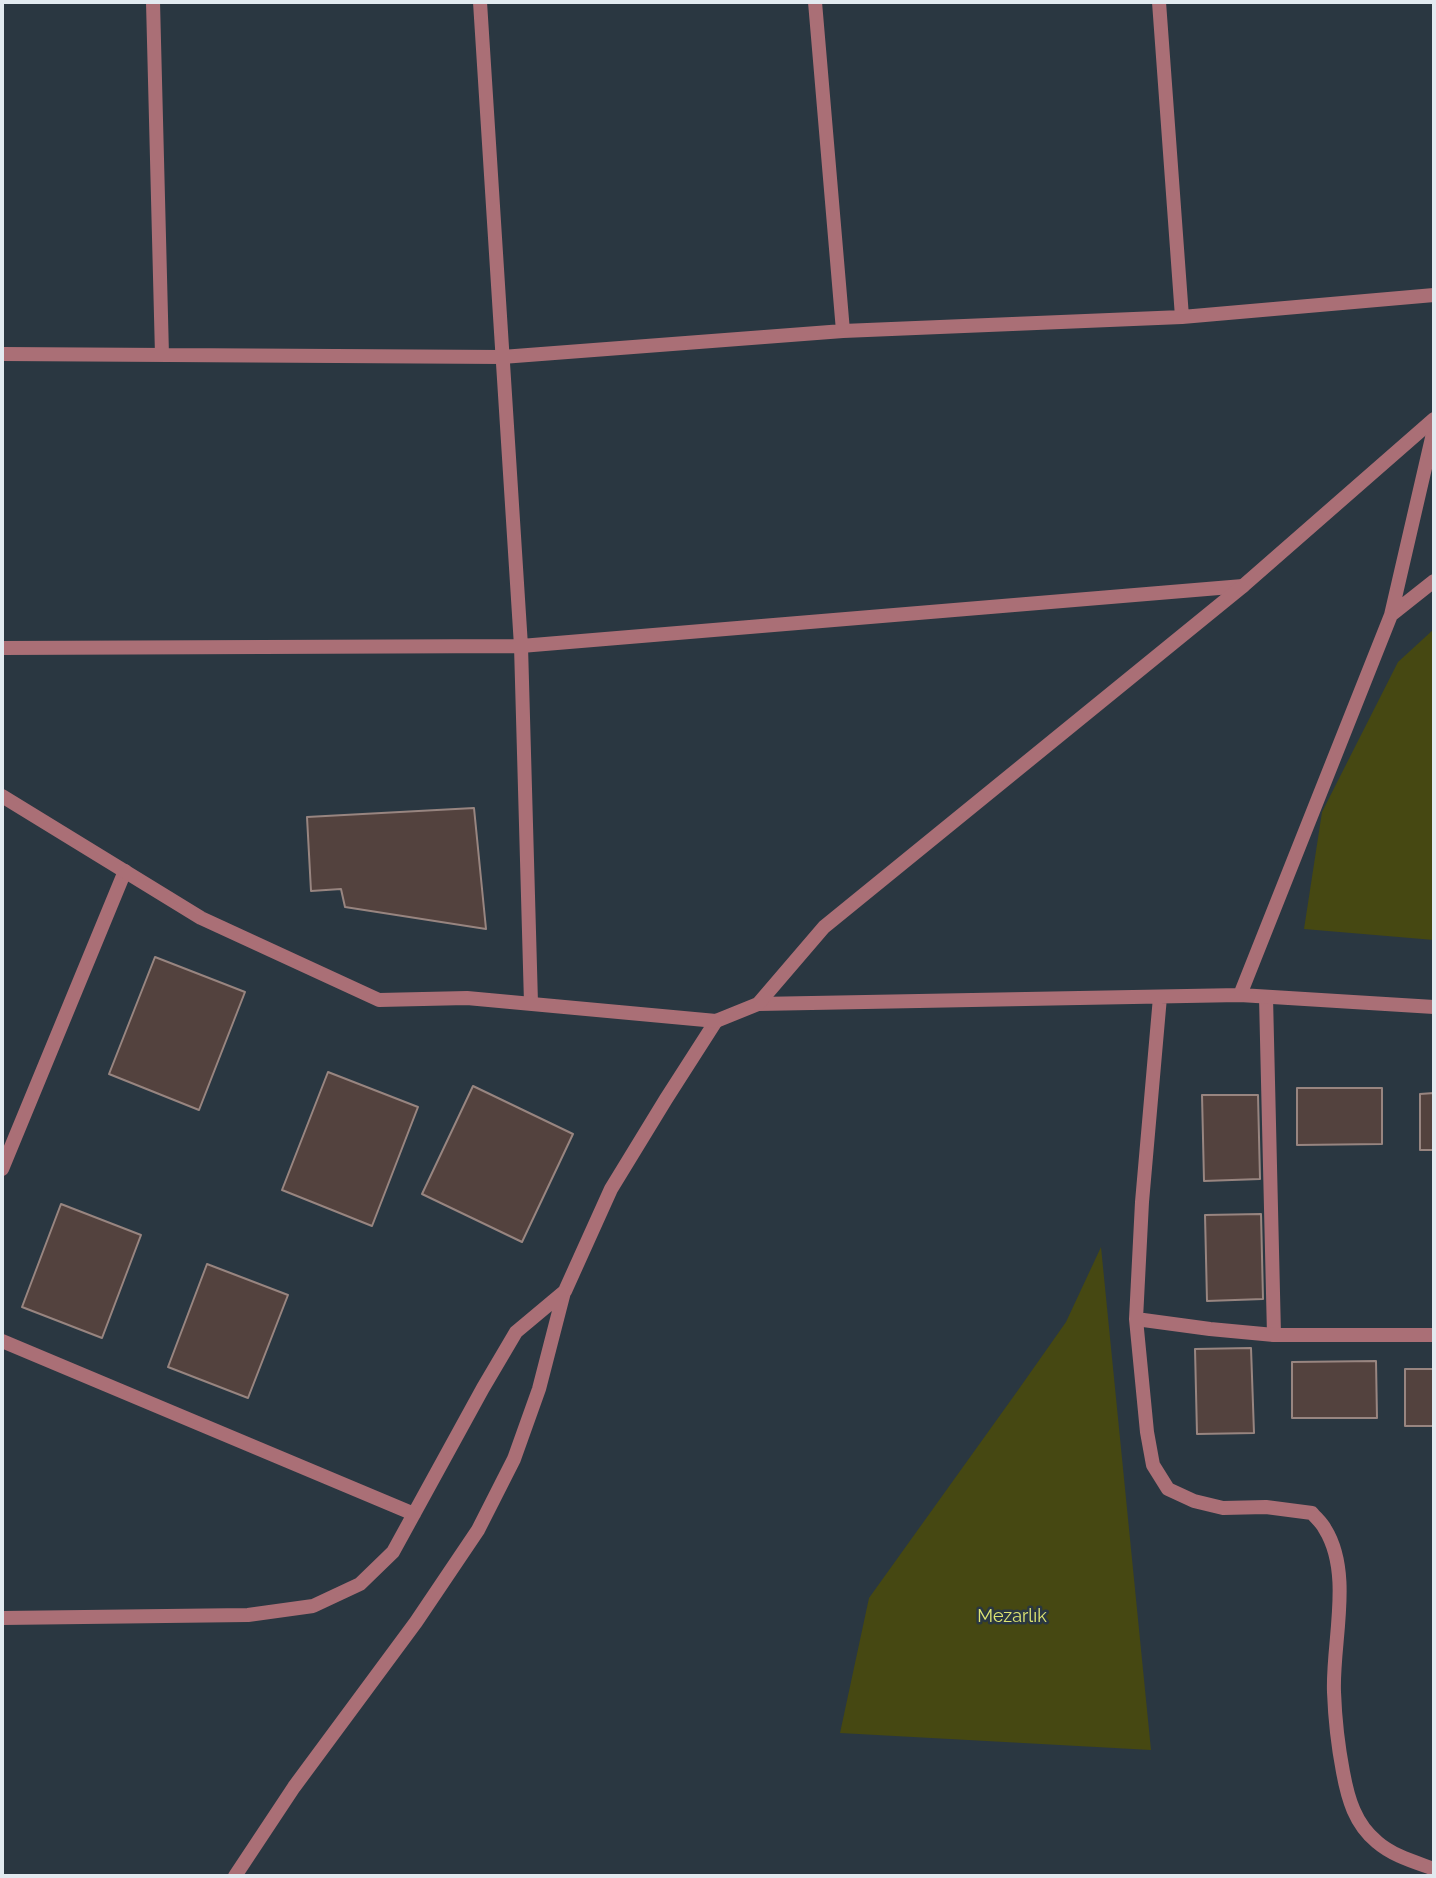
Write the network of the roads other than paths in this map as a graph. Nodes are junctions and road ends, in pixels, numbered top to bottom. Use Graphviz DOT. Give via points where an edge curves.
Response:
graph roads {
  1 [pos="153,2"];
  2 [pos="481,2"];
  3 [pos="815,2"];
  4 [pos="1159,2"];
  5 [pos="1434,295"];
  6 [pos="1182,317"];
  7 [pos="843,331"];
  8 [pos="2,354"];
  9 [pos="162,355"];
  10 [pos="502,357"];
  11 [pos="1434,419"];
  12 [pos="1434,429"];
  13 [pos="1434,581"];
  14 [pos="1243,586"];
  15 [pos="1391,615"];
  16 [pos="522,646"];
  17 [pos="2,648"];
  18 [pos="2,796"];
  19 [pos="125,872"];
  20 [pos="1240,995"];
  21 [pos="1160,997"];
  22 [pos="1266,997"];
  23 [pos="531,1003"];
  24 [pos="758,1004"];
  25 [pos="1434,1007"];
  26 [pos="716,1021"];
  27 [pos="2,1169"];
  28 [pos="565,1291"];
  29 [pos="1136,1319"];
  30 [pos="1274,1335"];
  31 [pos="1434,1335"];
  32 [pos="2,1341"];
  33 [pos="414,1514"];
  34 [pos="2,1618"];
  35 [pos="1434,1869"];
  36 [pos="235,1876"];
  1 -- 9 [label="street"];
  2 -- 10 [label="street"];
  3 -- 7 [label="street"];
  4 -- 6 [label="street"];
  5 -- 6 [label="street"];
  6 -- 7 [label="street"];
  7 -- 10 [label="street"];
  8 -- 9 [label="street"];
  9 -- 10 [label="street"];
  10 -- 16 [label="street"];
  11 -- 14 [label="street"];
  12 -- 15 [label="street"];
  13 -- 15 [label="street"];
  14 -- 16 [label="street"];
  14 -- 24 [label="street" via="824,927"];
  15 -- 20 [label="street"];
  16 -- 17 [label="street"];
  16 -- 23 [label="street"];
  18 -- 19 [label="street"];
  19 -- 23 [label="street" via="201,918 379,1000 467,998"];
  19 -- 27 [label="street"];
  20 -- 21 [label="street"];
  20 -- 22 [label="street"];
  21 -- 24 [label="street"];
  21 -- 29 [label="street"];
  22 -- 25 [label="street"];
  22 -- 30 [label="street"];
  23 -- 26 [label="street"];
  24 -- 26 [label="street"];
  26 -- 28 [label="street" via="611,1189"];
  28 -- 33 [label="street" via="516,1332"];
  28 -- 36 [label="street" via="539,1389 514,1459 478,1530"];
  29 -- 30 [label="street"];
  29 -- 35 [label="street" via="1153,1465 1168,1489 1223,1508 1312,1513 1326,1529 1337,1558 1339,1591 1334,1691 1338,1742 1353,1811 1364,1830 1388,1851"];
  30 -- 31 [label="street"];
  32 -- 33 [label="street"];
  33 -- 34 [label="street" via="393,1552 360,1584 313,1606 248,1615"];
}
